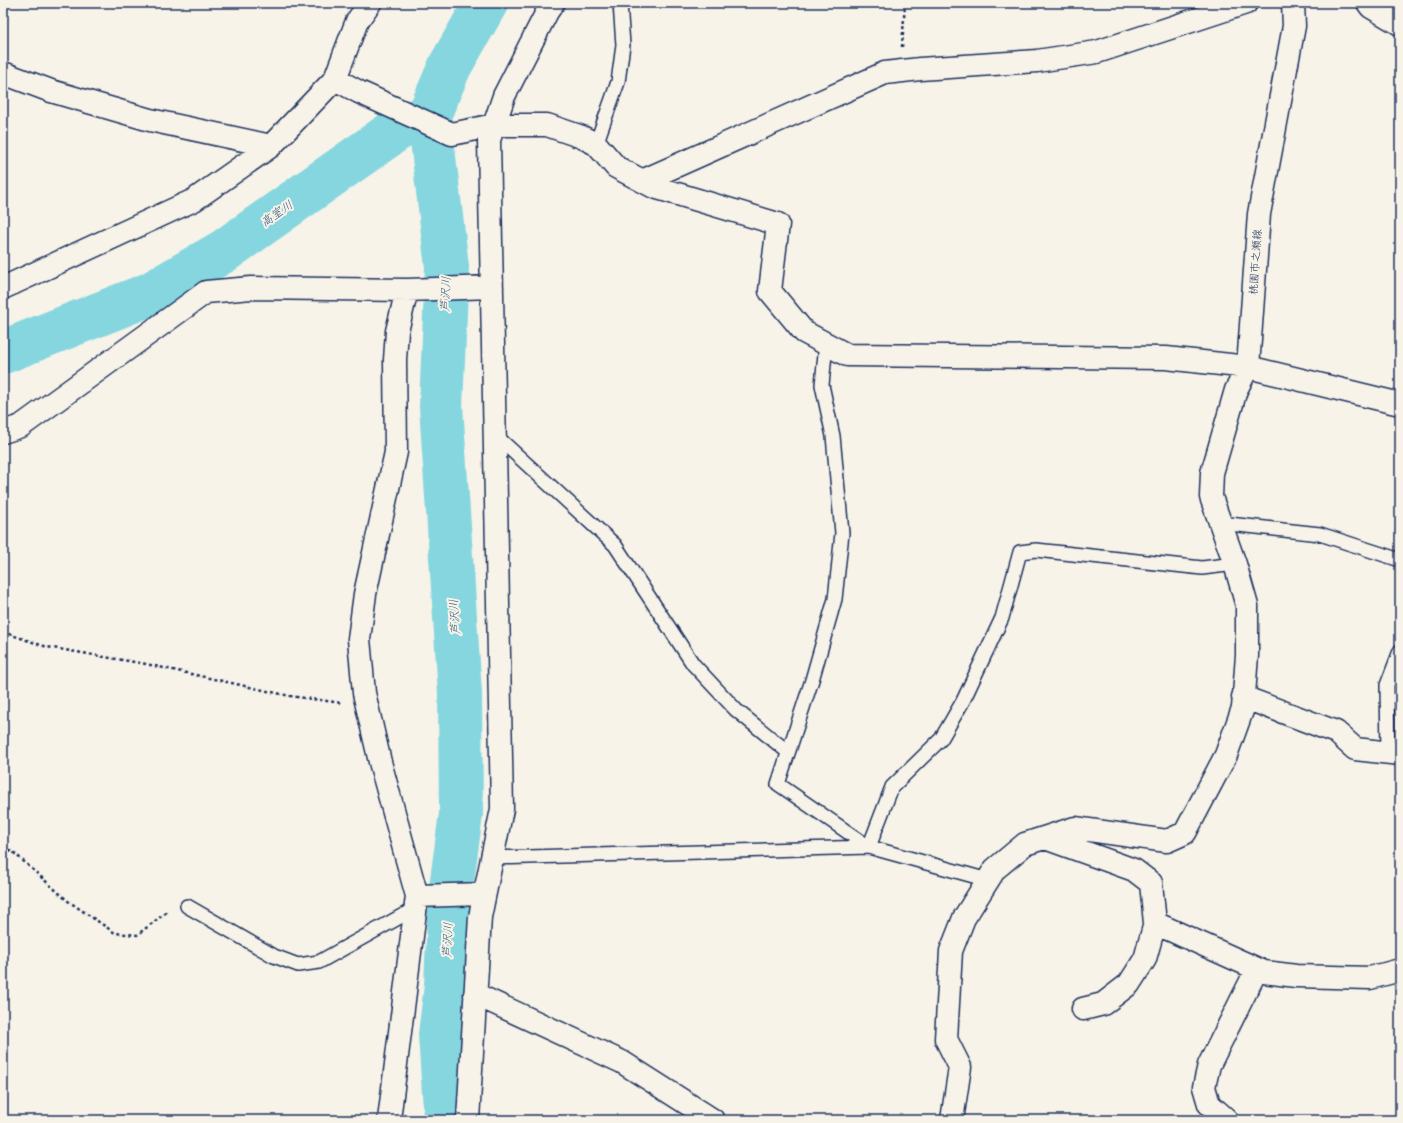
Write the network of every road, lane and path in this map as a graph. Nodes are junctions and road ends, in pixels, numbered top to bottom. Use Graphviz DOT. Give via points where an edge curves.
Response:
graph roads {
  1 [pos="370,3"];
  2 [pos="553,3"];
  3 [pos="620,3"];
  4 [pos="905,3"];
  5 [pos="1246,3"];
  6 [pos="1293,3"];
  7 [pos="1368,3"];
  8 [pos="1400,24"];
  9 [pos="900,71"];
  10 [pos="3,73"];
  11 [pos="335,79"];
  12 [pos="494,125"];
  13 [pos="596,144"];
  14 [pos="271,146"];
  15 [pos="642,181"];
  16 [pos="3,288"];
  17 [pos="484,288"];
  18 [pos="414,289"];
  19 [pos="826,344"];
  20 [pos="1248,367"];
  21 [pos="1400,404"];
  22 [pos="3,432"];
  23 [pos="495,435"];
  24 [pos="1220,523"];
  25 [pos="1400,560"];
  26 [pos="1235,564"];
  27 [pos="3,632"];
  28 [pos="1400,651"];
  29 [pos="1244,697"];
  30 [pos="367,705"];
  31 [pos="788,752"];
  32 [pos="1394,753"];
  33 [pos="1045,838"];
  34 [pos="3,847"];
  35 [pos="869,847"];
  36 [pos="491,858"];
  37 [pos="988,880"];
  38 [pos="477,895"];
  39 [pos="421,900"];
  40 [pos="187,906"];
  41 [pos="1155,923"];
  42 [pos="1257,969"];
  43 [pos="1400,970"];
  44 [pos="475,994"];
  45 [pos="1083,1009"];
  46 [pos="390,1120"];
  47 [pos="468,1120"];
  48 [pos="713,1120"];
  49 [pos="952,1120"];
  50 [pos="1227,1120"];
  1 -- 11 [label="street" via="357,21"];
  2 -- 12 [label="street" via="504,96"];
  3 -- 13 [label="lane" via="623,44 618,82"];
  4 -- 9 [label="path"];
  5 -- 9 [label="street" via="1097,52 1037,61"];
  6 -- 20 [label="street, 桃園市之瀬線" via="1294,26 1259,214"];
  7 -- 8 [label="street"];
  9 -- 15 [label="street" via="885,73"];
  10 -- 14 [label="street" via="51,91 150,120"];
  11 -- 12 [label="street" via="452,134"];
  11 -- 14 [label="street"];
  12 -- 13 [label="street" via="547,125"];
  12 -- 17 [label="street" via="489,140"];
  13 -- 15 [label="street" via="616,167"];
  14 -- 16 [label="street" via="194,200"];
  15 -- 19 [label="street" via="654,187 778,224 770,291 804,332"];
  17 -- 18 [label="street"];
  17 -- 23 [label="street"];
  18 -- 22 [label="street" via="251,288 206,292 21,426"];
  18 -- 30 [label="street" via="397,331 396,452 365,594 359,639"];
  19 -- 20 [label="street" via="847,354 1166,358"];
  19 -- 31 [label="lane" via="822,385 833,436 842,533 835,599"];
  20 -- 21 [label="street"];
  20 -- 24 [label="street" via="1236,390 1212,473 1211,498"];
  23 -- 31 [label="lane" via="615,545 693,664 736,710"];
  23 -- 36 [label="street" via="502,808"];
  24 -- 25 [label="lane" via="1320,534"];
  24 -- 26 [label="street"];
  26 -- 29 [label="street" via="1246,606 1247,655"];
  26 -- 35 [label="lane" via="1202,568 1036,550 1020,552 1002,618 964,702 941,739 892,787"];
  27 -- 30 [label="path" via="47,646 146,664 290,696"];
  28 -- 32 [label="lane" via="1386,685"];
  29 -- 32 [label="street" via="1336,732 1355,749"];
  29 -- 33 [label="street" via="1243,708 1226,755 1185,833 1167,841 1075,828"];
  30 -- 39 [label="street"];
  31 -- 35 [label="lane" via="778,784"];
  33 -- 37 [label="street" via="1025,844 995,869"];
  33 -- 41 [label="street" via="1134,870 1145,878 1151,883"];
  34 -- 40 [label="path" via="13,852 68,901 115,933 137,935 176,905"];
  35 -- 36 [label="lane"];
  35 -- 37 [label="lane"];
  36 -- 38 [label="street"];
  37 -- 49 [label="street" via="964,918 951,951 946,1039 960,1067"];
  38 -- 39 [label="street"];
  38 -- 44 [label="street" via="480,917"];
  39 -- 40 [label="lane" via="319,962 298,965 274,956"];
  39 -- 46 [label="street"];
  41 -- 42 [label="street"];
  41 -- 45 [label="street" via="1145,959 1129,984 1103,1004"];
  42 -- 43 [label="street" via="1296,976 1370,978"];
  42 -- 50 [label="street" via="1209,1065 1204,1087 1209,1104"];
  44 -- 47 [label="street"];
  44 -- 48 [label="street" via="622,1062"];
}
